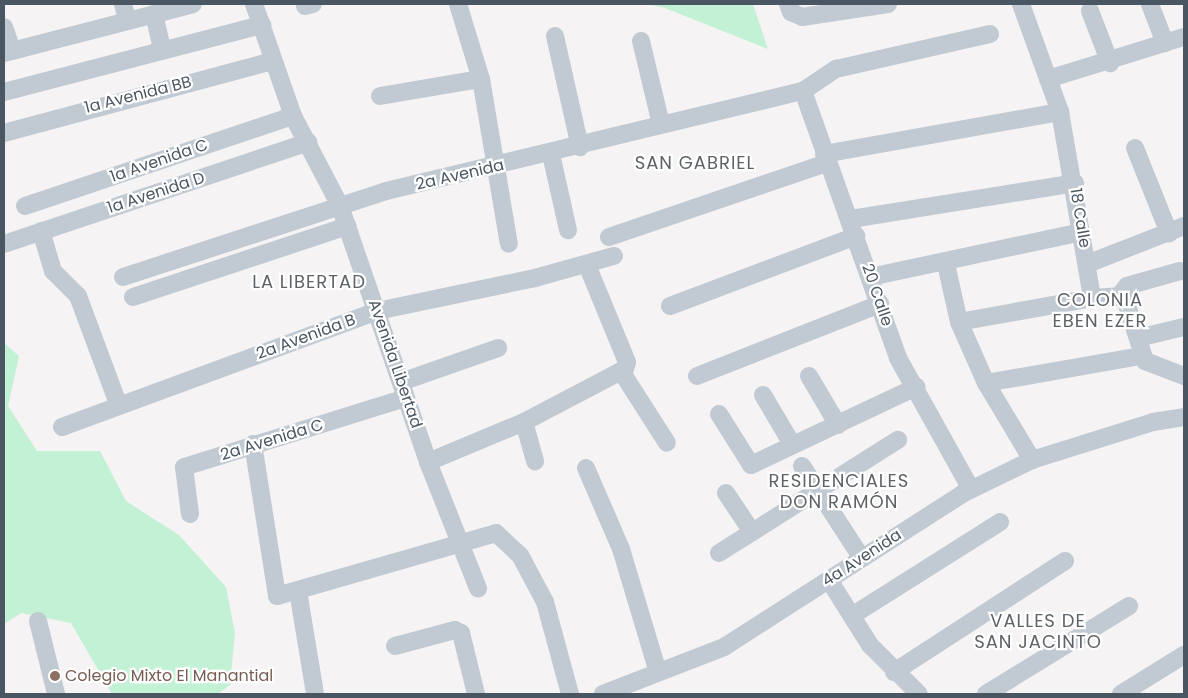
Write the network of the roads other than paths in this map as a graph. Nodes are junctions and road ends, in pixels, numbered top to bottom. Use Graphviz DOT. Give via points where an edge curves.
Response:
graph roads {
  1 [pos="193,4"];
  2 [pos="254,4"];
  3 [pos="458,4"];
  4 [pos="888,4"];
  5 [pos="1021,4"];
  6 [pos="1150,4"];
  7 [pos="789,8"];
  8 [pos="125,11"];
  9 [pos="1090,11"];
  10 [pos="154,14"];
  11 [pos="262,25"];
  12 [pos="4,27"];
  13 [pos="990,34"];
  14 [pos="556,36"];
  15 [pos="1184,37"];
  16 [pos="641,41"];
  17 [pos="1165,43"];
  18 [pos="162,48"];
  19 [pos="8,51"];
  20 [pos="272,61"];
  21 [pos="1110,63"];
  22 [pos="481,79"];
  23 [pos="1048,79"];
  24 [pos="803,91"];
  25 [pos="4,92"];
  26 [pos="380,96"];
  27 [pos="1060,112"];
  28 [pos="294,116"];
  29 [pos="661,124"];
  30 [pos="4,133"];
  31 [pos="308,142"];
  32 [pos="580,147"];
  33 [pos="1134,148"];
  34 [pos="551,154"];
  35 [pos="825,159"];
  36 [pos="496,167"];
  37 [pos="1074,182"];
  38 [pos="26,206"];
  39 [pos="340,206"];
  40 [pos="851,219"];
  41 [pos="348,226"];
  42 [pos="568,230"];
  43 [pos="1177,230"];
  44 [pos="41,231"];
  45 [pos="1081,232"];
  46 [pos="856,236"];
  47 [pos="609,237"];
  48 [pos="4,244"];
  49 [pos="509,244"];
  50 [pos="614,256"];
  51 [pos="946,264"];
  52 [pos="1087,264"];
  53 [pos="587,265"];
  54 [pos="1180,271"];
  55 [pos="123,277"];
  56 [pos="870,277"];
  57 [pos="133,296"];
  58 [pos="1119,296"];
  59 [pos="1092,298"];
  60 [pos="880,304"];
  61 [pos="670,306"];
  62 [pos="377,311"];
  63 [pos="959,322"];
  64 [pos="1184,327"];
  65 [pos="1138,338"];
  66 [pos="498,348"];
  67 [pos="1142,356"];
  68 [pos="624,368"];
  69 [pos="697,376"];
  70 [pos="810,376"];
  71 [pos="1184,376"];
  72 [pos="986,383"];
  73 [pos="916,387"];
  74 [pos="403,390"];
  75 [pos="763,395"];
  76 [pos="118,406"];
  77 [pos="719,414"];
  78 [pos="1184,417"];
  79 [pos="524,422"];
  80 [pos="838,425"];
  81 [pos="62,427"];
  82 [pos="898,440"];
  83 [pos="666,443"];
  84 [pos="253,444"];
  85 [pos="792,444"];
  86 [pos="1032,460"];
  87 [pos="535,461"];
  88 [pos="428,462"];
  89 [pos="802,466"];
  90 [pos="586,468"];
  91 [pos="971,489"];
  92 [pos="817,490"];
  93 [pos="726,493"];
  94 [pos="190,514"];
  95 [pos="1000,522"];
  96 [pos="752,532"];
  97 [pos="460,542"];
  98 [pos="719,553"];
  99 [pos="861,557"];
  100 [pos="1064,561"];
  101 [pos="829,580"];
  102 [pos="478,588"];
  103 [pos="298,592"];
  104 [pos="1129,606"];
  105 [pos="852,615"];
  106 [pos="38,620"];
  107 [pos="396,646"];
  108 [pos="1184,655"];
  109 [pos="658,672"];
  110 [pos="894,672"];
  111 [pos="56,694"];
  112 [pos="316,694"];
  113 [pos="476,694"];
  114 [pos="570,694"];
  115 [pos="603,694"];
  116 [pos="919,694"];
  117 [pos="986,694"];
  118 [pos="1121,694"];
  1 -- 10 [label="street"];
  2 -- 11 [label="street, Avenida Libertad"];
  3 -- 22 [label="street"];
  4 -- 7 [label="street" via="833,15"];
  5 -- 23 [label="street, 18 Calle"];
  6 -- 17 [label="street"];
  8 -- 10 [label="street"];
  8 -- 19 [label="street"];
  9 -- 21 [label="street"];
  10 -- 18 [label="street"];
  11 -- 18 [label="street"];
  11 -- 20 [label="street, Avenida Libertad"];
  12 -- 19 [label="street"];
  13 -- 24 [label="street" via="836,69"];
  14 -- 32 [label="street"];
  15 -- 17 [label="street"];
  16 -- 29 [label="street"];
  17 -- 21 [label="street"];
  18 -- 25 [label="street"];
  20 -- 28 [label="street, Avenida Libertad"];
  20 -- 30 [label="street, 1a Avenida BB"];
  21 -- 23 [label="street"];
  22 -- 26 [label="street"];
  22 -- 36 [label="street"];
  23 -- 27 [label="street, 18 Calle"];
  24 -- 29 [label="street, 2a Avenida"];
  24 -- 35 [label="street, 20 Calle"];
  27 -- 35 [label="street"];
  27 -- 37 [label="street, 18 Calle"];
  28 -- 31 [label="street, Avenida Libertad"];
  28 -- 38 [label="street, 1a Avenida C"];
  29 -- 32 [label="street, 2a Avenida"];
  31 -- 39 [label="street, Avenida Libertad"];
  31 -- 44 [label="street, 1a Avenida D"];
  32 -- 34 [label="street, 2a Avenida"];
  33 -- 43 [label="street"];
  34 -- 36 [label="street, 2a Avenida"];
  34 -- 42 [label="street"];
  35 -- 40 [label="street, 20 Calle"];
  35 -- 47 [label="street"];
  36 -- 39 [label="street, 2a Avenida"];
  36 -- 49 [label="street"];
  37 -- 40 [label="street"];
  37 -- 45 [label="street, 18 Calle"];
  39 -- 41 [label="street, Avenida Libertad"];
  39 -- 55 [label="street, 2a Avenida"];
  40 -- 46 [label="street, 20 Calle"];
  41 -- 57 [label="street"];
  41 -- 62 [label="street, Avenida Libertad"];
  43 -- 52 [label="street"];
  44 -- 48 [label="street, 1a Avenida D"];
  44 -- 76 [label="street" via="53,271 78,296"];
  45 -- 51 [label="street"];
  45 -- 52 [label="street, 18 Calle"];
  46 -- 56 [label="street, 20 Calle"];
  46 -- 61 [label="street"];
  50 -- 53 [label="street, 2a Avenida B"];
  51 -- 56 [label="street"];
  51 -- 63 [label="street"];
  52 -- 59 [label="street, 18 Calle"];
  53 -- 62 [label="street, 2a Avenida B"];
  53 -- 68 [label="street"];
  54 -- 58 [label="street" via="1127,286"];
  56 -- 60 [label="street, 20 Calle"];
  58 -- 59 [label="street"];
  58 -- 65 [label="street" via="1130,310"];
  59 -- 63 [label="street"];
  60 -- 69 [label="street"];
  60 -- 73 [label="street, 20 Calle" via="898,358"];
  62 -- 74 [label="street, Avenida Libertad"];
  62 -- 76 [label="street, 2a Avenida B"];
  63 -- 72 [label="street"];
  64 -- 65 [label="street"];
  65 -- 67 [label="street"];
  66 -- 74 [label="street, 2a Avenida C"];
  67 -- 71 [label="street" via="1149,366"];
  67 -- 72 [label="street"];
  68 -- 79 [label="street"];
  68 -- 83 [label="street"];
  70 -- 80 [label="street"];
  72 -- 86 [label="street"];
  73 -- 80 [label="street"];
  73 -- 91 [label="street, 20 Calle"];
  74 -- 84 [label="street, 2a Avenida C"];
  74 -- 88 [label="street, Avenida Libertad"];
  75 -- 85 [label="street"];
  76 -- 81 [label="street, 2a Avenida B"];
  77 -- 85 [label="street" via="749,465"];
  78 -- 86 [label="street, 4a Avenida" via="1154,422"];
  79 -- 87 [label="street"];
  79 -- 88 [label="street"];
  80 -- 85 [label="street"];
  82 -- 92 [label="street"];
  84 -- 94 [label="street, 2a Avenida C" via="182,470"];
  84 -- 103 [label="street" via="276,594"];
  86 -- 91 [label="street, 4a Avenida"];
  88 -- 97 [label="street, Avenida Libertad"];
  89 -- 92 [label="street"];
  90 -- 109 [label="street" via="621,549"];
  91 -- 99 [label="street, 4a Avenida"];
  92 -- 96 [label="street"];
  92 -- 99 [label="street"];
  93 -- 96 [label="street"];
  95 -- 105 [label="street"];
  96 -- 98 [label="street"];
  97 -- 102 [label="street, Avenida Libertad"];
  97 -- 103 [label="street"];
  97 -- 114 [label="street" via="496,533 520,555 545,602"];
  99 -- 101 [label="street, 4a Avenida"];
  100 -- 110 [label="street"];
  101 -- 105 [label="street"];
  101 -- 109 [label="street, 4a Avenida" via="724,647"];
  103 -- 112 [label="street"];
  104 -- 117 [label="street"];
  105 -- 110 [label="street" via="870,645"];
  106 -- 111 [label="street"];
  107 -- 113 [label="street" via="455,630 461,633"];
  108 -- 118 [label="street"];
  109 -- 115 [label="street, 4a Avenida"];
  110 -- 116 [label="street"];
}
